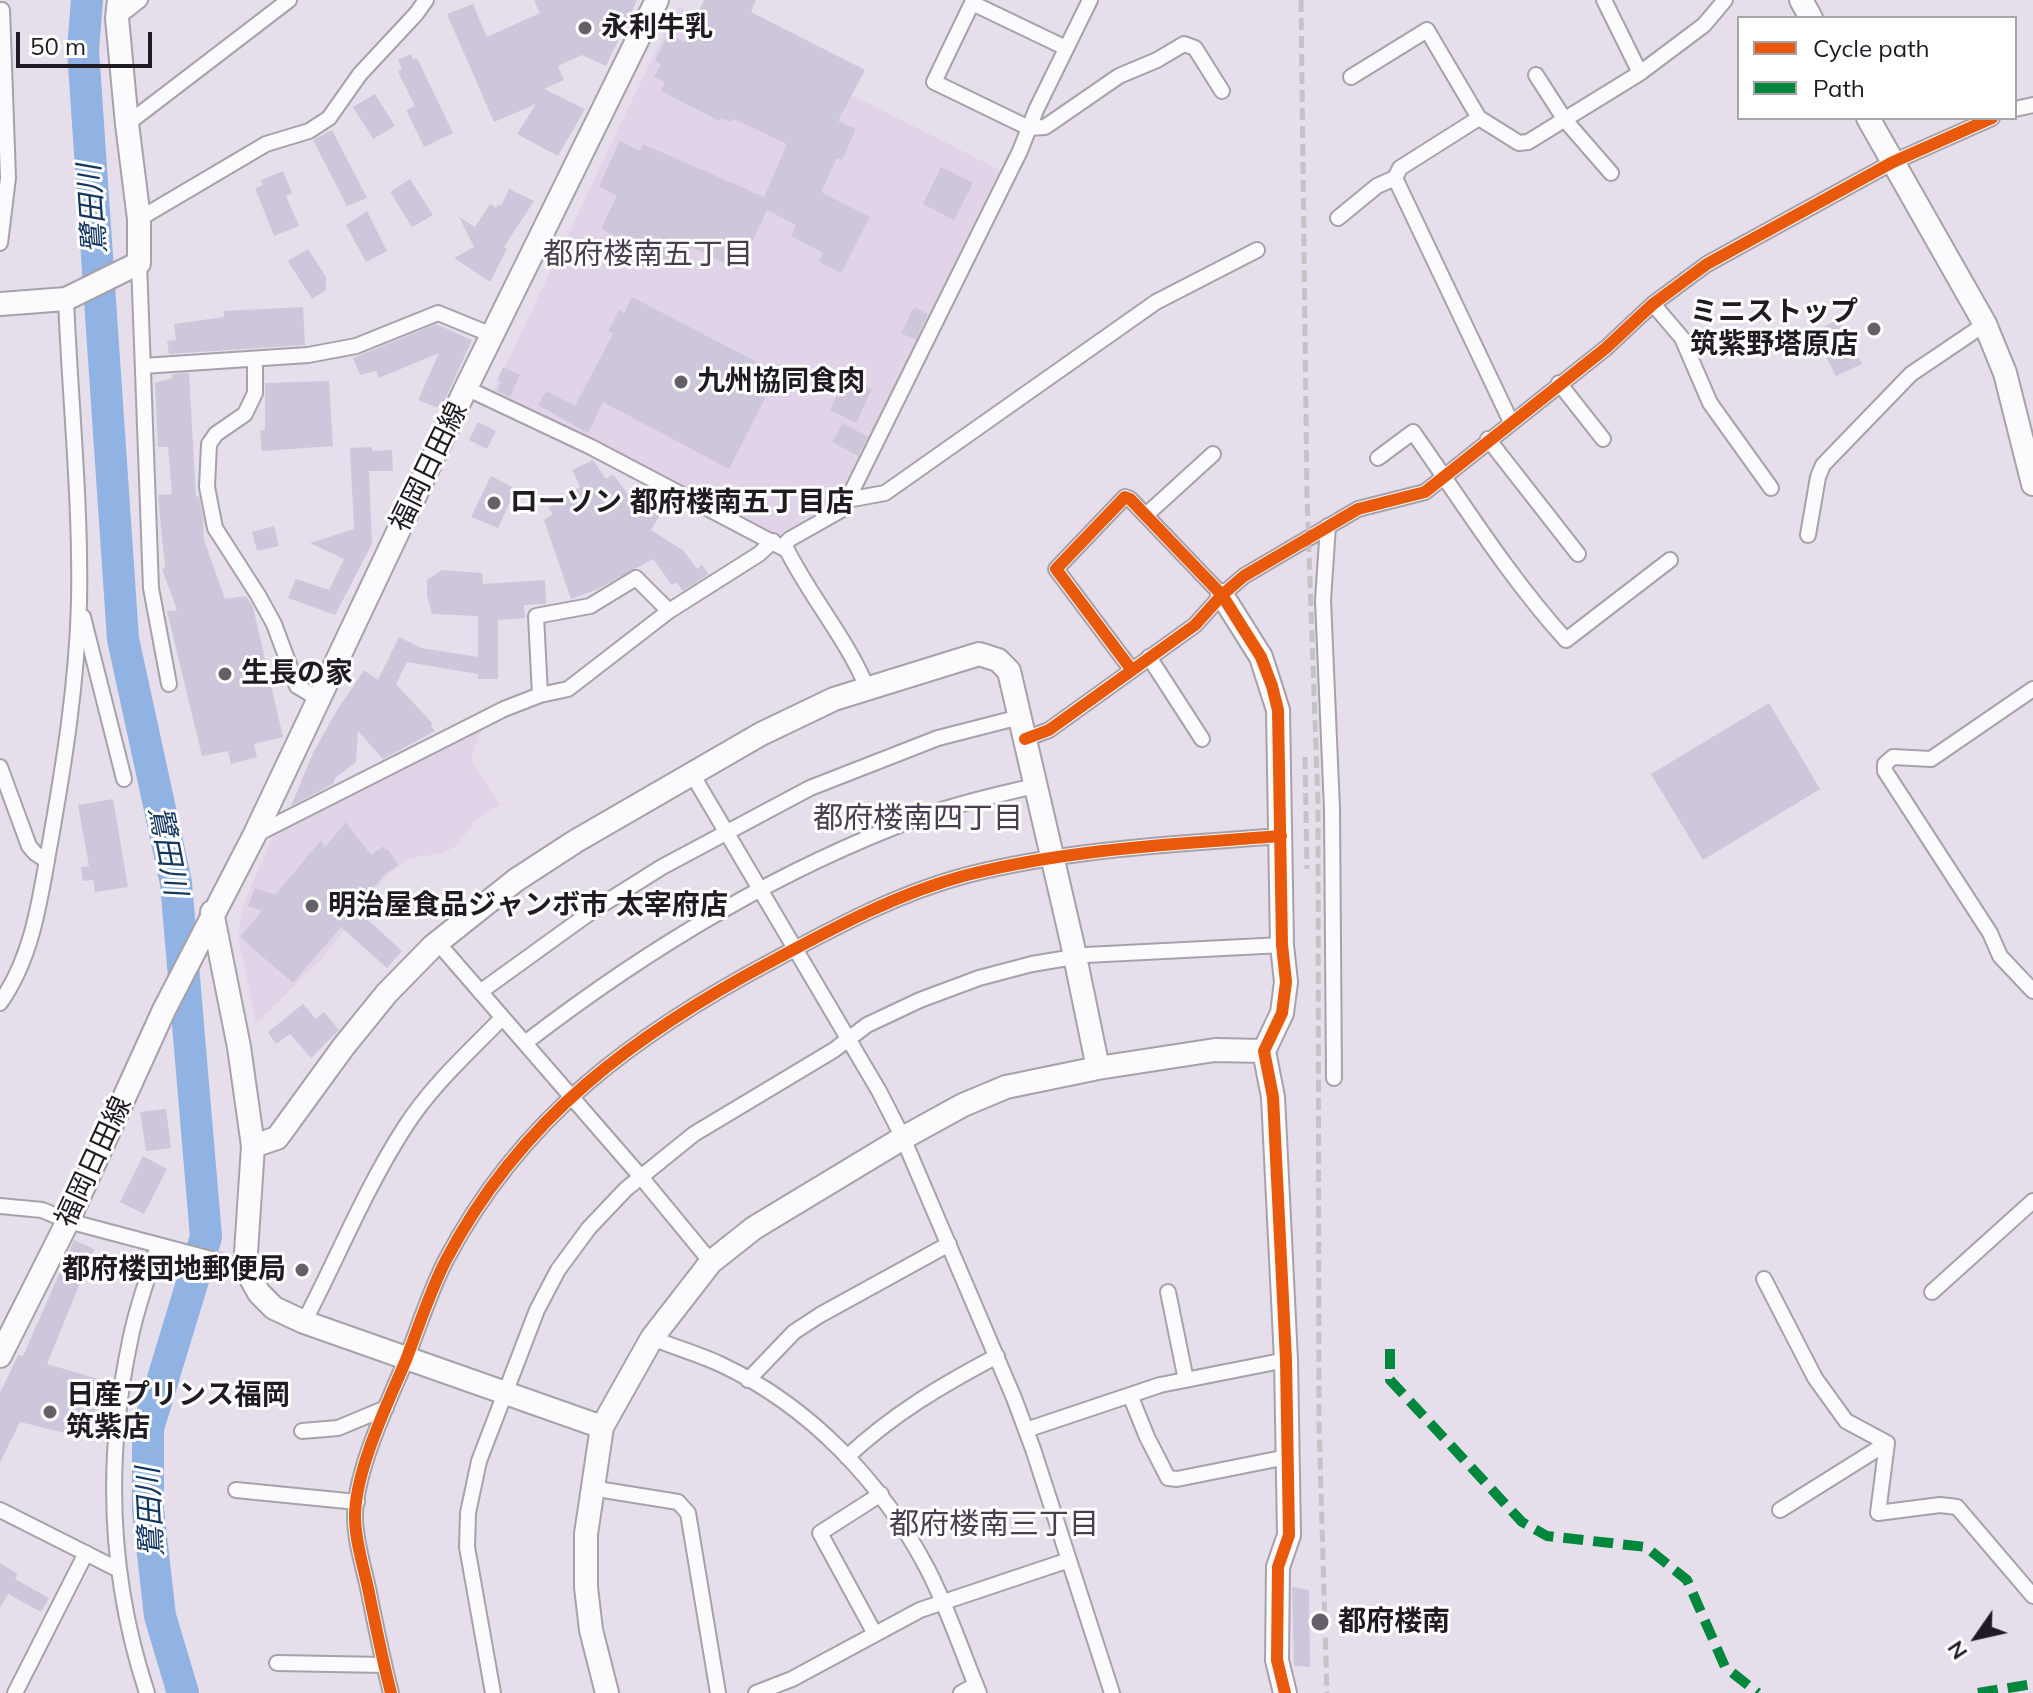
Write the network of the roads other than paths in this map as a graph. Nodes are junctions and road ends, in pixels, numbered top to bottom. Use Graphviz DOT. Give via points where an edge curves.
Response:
graph roads {
  1 [pos="140,0"];
  2 [pos="289,0"];
  3 [pos="405,0"];
  4 [pos="426,0"];
  5 [pos="657,0"];
  6 [pos="1090,0"];
  7 [pos="1604,0"];
  8 [pos="1725,0"];
  9 [pos="118,9"];
  10 [pos="2,10"];
  11 [pos="416,14"];
  12 [pos="1066,48"];
  13 [pos="1640,73"];
  14 [pos="1536,75"];
  15 [pos="1351,77"];
  16 [pos="1222,91"];
  17 [pos="1479,118"];
  18 [pos="1565,120"];
  19 [pos="1869,120"];
  20 [pos="1988,120"];
  21 [pos="127,124"];
  22 [pos="1029,128"];
  23 [pos="1893,162"];
  24 [pos="1611,173"];
  25 [pos="1395,178"];
  26 [pos="1338,218"];
  27 [pos="139,219"];
  28 [pos="0,243"];
  29 [pos="1257,250"];
  30 [pos="135,265"];
  31 [pos="66,299"];
  32 [pos="0,304"];
  33 [pos="1653,304"];
  34 [pos="1985,324"];
  35 [pos="492,335"];
  36 [pos="255,360"];
  37 [pos="143,366"];
  38 [pos="1559,383"];
  39 [pos="466,388"];
  40 [pos="1511,422"];
  41 [pos="1488,439"];
  42 [pos="1603,439"];
  43 [pos="1213,454"];
  44 [pos="1378,458"];
  45 [pos="2030,461"];
  46 [pos="1445,477"];
  47 [pos="2033,484"];
  48 [pos="1771,488"];
  49 [pos="847,500"];
  50 [pos="1146,515"];
  51 [pos="1328,526"];
  52 [pos="1808,535"];
  53 [pos="778,544"];
  54 [pos="1578,554"];
  55 [pos="1670,560"];
  56 [pos="1222,595"];
  57 [pos="79,601"];
  58 [pos="669,611"];
  59 [pos="1149,657"];
  60 [pos="1131,669"];
  61 [pos="169,684"];
  62 [pos="867,688"];
  63 [pos="2033,689"];
  64 [pos="540,695"];
  65 [pos="317,698"];
  66 [pos="1022,728"];
  67 [pos="1202,739"];
  68 [pos="0,767"];
  69 [pos="692,774"];
  70 [pos="124,779"];
  71 [pos="1035,786"];
  72 [pos="726,833"];
  73 [pos="254,836"];
  74 [pos="1281,836"];
  75 [pos="1052,859"];
  76 [pos="47,861"];
  77 [pos="761,891"];
  78 [pos="212,912"];
  79 [pos="438,943"];
  80 [pos="1282,945"];
  81 [pos="795,949"];
  82 [pos="1075,957"];
  83 [pos="2033,991"];
  84 [pos="480,992"];
  85 [pos="0,1003"];
  86 [pos="502,1018"];
  87 [pos="848,1039"];
  88 [pos="525,1043"];
  89 [pos="1264,1051"];
  90 [pos="1098,1068"];
  91 [pos="1334,1078"];
  92 [pos="570,1096"];
  93 [pos="903,1138"];
  94 [pos="253,1146"];
  95 [pos="641,1177"];
  96 [pos="2033,1201"];
  97 [pos="0,1206"];
  98 [pos="68,1221"];
  99 [pos="949,1244"];
  100 [pos="164,1248"];
  101 [pos="711,1262"];
  102 [pos="234,1266"];
  103 [pos="1764,1279"];
  104 [pos="1168,1292"];
  105 [pos="1932,1292"];
  106 [pos="304,1322"];
  107 [pos="652,1338"];
  108 [pos="0,1356"];
  109 [pos="997,1356"];
  110 [pos="406,1358"];
  111 [pos="1286,1360"];
  112 [pos="748,1380"];
  113 [pos="1186,1380"];
  114 [pos="506,1391"];
  115 [pos="1130,1395"];
  116 [pos="386,1408"];
  117 [pos="602,1427"];
  118 [pos="1026,1430"];
  119 [pos="302,1431"];
  120 [pos="1887,1443"];
  121 [pos="847,1457"];
  122 [pos="1287,1457"];
  123 [pos="591,1488"];
  124 [pos="236,1490"];
  125 [pos="881,1494"];
  126 [pos="357,1502"];
  127 [pos="0,1510"];
  128 [pos="1780,1510"];
  129 [pos="86,1553"];
  130 [pos="1069,1560"];
  131 [pos="119,1570"];
  132 [pos="2033,1596"];
  133 [pos="942,1603"];
  134 [pos="875,1634"];
  135 [pos="277,1663"];
  136 [pos="384,1665"];
  137 [pos="978,1689"];
  138 [pos="21,1691"];
  139 [pos="147,1693"];
  140 [pos="391,1693"];
  141 [pos="493,1693"];
  142 [pos="607,1693"];
  143 [pos="718,1693"];
  144 [pos="756,1693"];
  145 [pos="961,1693"];
  146 [pos="1112,1693"];
  147 [pos="1285,1693"];
  1 -- 9 [label="street"];
  2 -- 21 [label="street"];
  3 -- 11 [label="street"];
  4 -- 11 [label="street"];
  5 -- 35 [label="street, 福岡日田線"];
  6 -- 12 [label="street"];
  7 -- 13 [label="street"];
  8 -- 13 [label="street" via="1704,25"];
  9 -- 21 [label="street"];
  10 -- 28 [label="street" via="8,178"];
  11 -- 27 [label="street" via="360,74 329,118 309,131 266,144"];
  12 -- 22 [label="street"];
  12 -- 22 [label="street" via="972,3 934,82"];
  13 -- 18 [label="street"];
  14 -- 18 [label="street"];
  15 -- 17 [label="street" via="1427,30"];
  16 -- 22 [label="street" via="1195,48 1184,44 1119,76 1045,127"];
  17 -- 18 [label="street" via="1519,143"];
  17 -- 25 [label="street" via="1400,168"];
  18 -- 24 [label="street"];
  19 -- 23 [label="street"];
  20 -- 23 [label="street"];
  21 -- 27 [label="street"];
  22 -- 49 [label="street"];
  23 -- 33 [label="street" via="1707,264"];
  23 -- 34 [label="street"];
  25 -- 26 [label="street"];
  25 -- 40 [label="street"];
  27 -- 30 [label="street"];
  29 -- 49 [label="street" via="1156,302 885,493"];
  30 -- 31 [label="street"];
  30 -- 37 [label="street"];
  31 -- 32 [label="street"];
  31 -- 57 [label="street"];
  33 -- 38 [label="street"];
  33 -- 48 [label="street" via="1682,338 1710,403"];
  34 -- 45 [label="street"];
  34 -- 52 [label="street" via="1911,374 1823,465"];
  35 -- 36 [label="street" via="438,313 356,346"];
  35 -- 39 [label="street, 福岡日田線"];
  36 -- 37 [label="street"];
  36 -- 65 [label="street" via="255,393 245,414 209,444 207,487 215,528 274,624 297,686"];
  37 -- 61 [label="street" via="151,588"];
  38 -- 40 [label="street"];
  38 -- 42 [label="street"];
  39 -- 53 [label="street"];
  39 -- 65 [label="street, 福岡日田線"];
  40 -- 41 [label="street"];
  41 -- 46 [label="street"];
  41 -- 54 [label="street"];
  43 -- 50 [label="street"];
  44 -- 46 [label="street" via="1413,432"];
  45 -- 47 [label="street"];
  46 -- 51 [label="street" via="1425,492 1358,509"];
  46 -- 55 [label="street" via="1481,534 1566,640"];
  49 -- 53 [label="street" via="843,509"];
  50 -- 56 [label="street"];
  50 -- 60 [label="street" via="1125,497 1056,569"];
  51 -- 56 [label="street"];
  51 -- 91 [label="street" via="1323,600 1332,809"];
  53 -- 58 [label="street"];
  53 -- 62 [label="street" via="787,550 857,663"];
  56 -- 59 [label="street" via="1195,625"];
  56 -- 74 [label="street" via="1261,657 1278,710"];
  57 -- 70 [label="street"];
  57 -- 76 [label="street" via="62,773"];
  58 -- 64 [label="street" via="568,689"];
  58 -- 64 [label="street" via="636,578 590,606 536,616"];
  59 -- 60 [label="street"];
  59 -- 67 [label="street"];
  60 -- 66 [label="street" via="1049,730"];
  62 -- 66 [label="street" via="989,655 1009,671"];
  62 -- 69 [label="street" via="761,734"];
  63 -- 83 [label="street" via="1931,759 1893,757 1885,771 2000,956"];
  64 -- 73 [label="street"];
  65 -- 73 [label="street, 福岡日田線"];
  66 -- 71 [label="street"];
  66 -- 72 [label="street" via="938,738 810,788"];
  68 -- 76 [label="street" via="29,846"];
  69 -- 72 [label="street"];
  69 -- 79 [label="street" via="516,880"];
  71 -- 75 [label="street"];
  71 -- 77 [label="street" via="921,817 852,844"];
  72 -- 77 [label="street"];
  72 -- 84 [label="street" via="595,909"];
  73 -- 78 [label="street, 福岡日田線"];
  74 -- 75 [label="street"];
  74 -- 80 [label="street"];
  75 -- 81 [label="street" via="965,876 900,897"];
  75 -- 82 [label="street"];
  76 -- 85 [label="street" via="23,964"];
  77 -- 81 [label="street"];
  77 -- 88 [label="street" via="643,958"];
  78 -- 94 [label="street"];
  78 -- 98 [label="street, 福岡日田線"];
  79 -- 84 [label="street"];
  79 -- 94 [label="street" via="387,993 290,1124 277,1138"];
  80 -- 82 [label="street"];
  80 -- 89 [label="street" via="1282,1013"];
  81 -- 87 [label="street"];
  81 -- 92 [label="street" via="692,1004"];
  82 -- 87 [label="street" via="979,978 920,1000"];
  82 -- 90 [label="street"];
  84 -- 86 [label="street"];
  86 -- 88 [label="street"];
  86 -- 106 [label="street" via="406,1126"];
  87 -- 93 [label="street"];
  87 -- 95 [label="street" via="694,1134"];
  88 -- 92 [label="street"];
  89 -- 90 [label="street" via="1215,1050"];
  89 -- 111 [label="street" via="1273,1097"];
  90 -- 93 [label="street" via="1006,1087"];
  92 -- 95 [label="street"];
  92 -- 110 [label="street" via="516,1153 477,1206 445,1261"];
  93 -- 99 [label="street"];
  93 -- 101 [label="street" via="754,1228"];
  94 -- 102 [label="street"];
  95 -- 101 [label="street"];
  95 -- 114 [label="street" via="589,1228 558,1270"];
  96 -- 105 [label="street"];
  97 -- 98 [label="street" via="42,1210"];
  98 -- 100 [label="street"];
  98 -- 108 [label="street, 福岡日田線"];
  99 -- 109 [label="street"];
  99 -- 112 [label="street" via="794,1332"];
  100 -- 102 [label="street"];
  100 -- 131 [label="street" via="130,1338 119,1401 112,1475"];
  101 -- 107 [label="street"];
  102 -- 106 [label="street" via="274,1308"];
  103 -- 120 [label="street" via="1815,1378 1846,1421"];
  104 -- 113 [label="street"];
  106 -- 110 [label="street"];
  107 -- 112 [label="street"];
  107 -- 117 [label="street"];
  109 -- 118 [label="street"];
  109 -- 121 [label="street" via="910,1405"];
  110 -- 114 [label="street"];
  110 -- 116 [label="street"];
  111 -- 113 [label="street"];
  111 -- 122 [label="street"];
  112 -- 121 [label="street" via="791,1408"];
  113 -- 115 [label="street"];
  114 -- 117 [label="street"];
  114 -- 141 [label="street" via="487,1436 468,1513 470,1573"];
  115 -- 118 [label="street"];
  115 -- 122 [label="street" via="1168,1478"];
  116 -- 119 [label="street" via="338,1428"];
  116 -- 126 [label="street"];
  117 -- 123 [label="street"];
  118 -- 130 [label="street"];
  120 -- 128 [label="street"];
  120 -- 132 [label="street" via="1878,1513 1957,1507"];
  121 -- 125 [label="street"];
  122 -- 147 [label="street" via="1289,1535 1278,1567 1277,1660"];
  123 -- 142 [label="street" via="586,1587"];
  123 -- 143 [label="street" via="684,1506"];
  124 -- 126 [label="street"];
  125 -- 133 [label="street" via="909,1535"];
  125 -- 134 [label="street" via="820,1533"];
  126 -- 136 [label="street" via="359,1549"];
  127 -- 129 [label="street"];
  129 -- 131 [label="street"];
  129 -- 138 [label="street"];
  130 -- 133 [label="street"];
  130 -- 146 [label="street"];
  131 -- 139 [label="street"];
  133 -- 134 [label="street"];
  133 -- 137 [label="street"];
  134 -- 144 [label="street"];
  135 -- 136 [label="street"];
  136 -- 140 [label="street"];
  137 -- 145 [label="street"];
}
